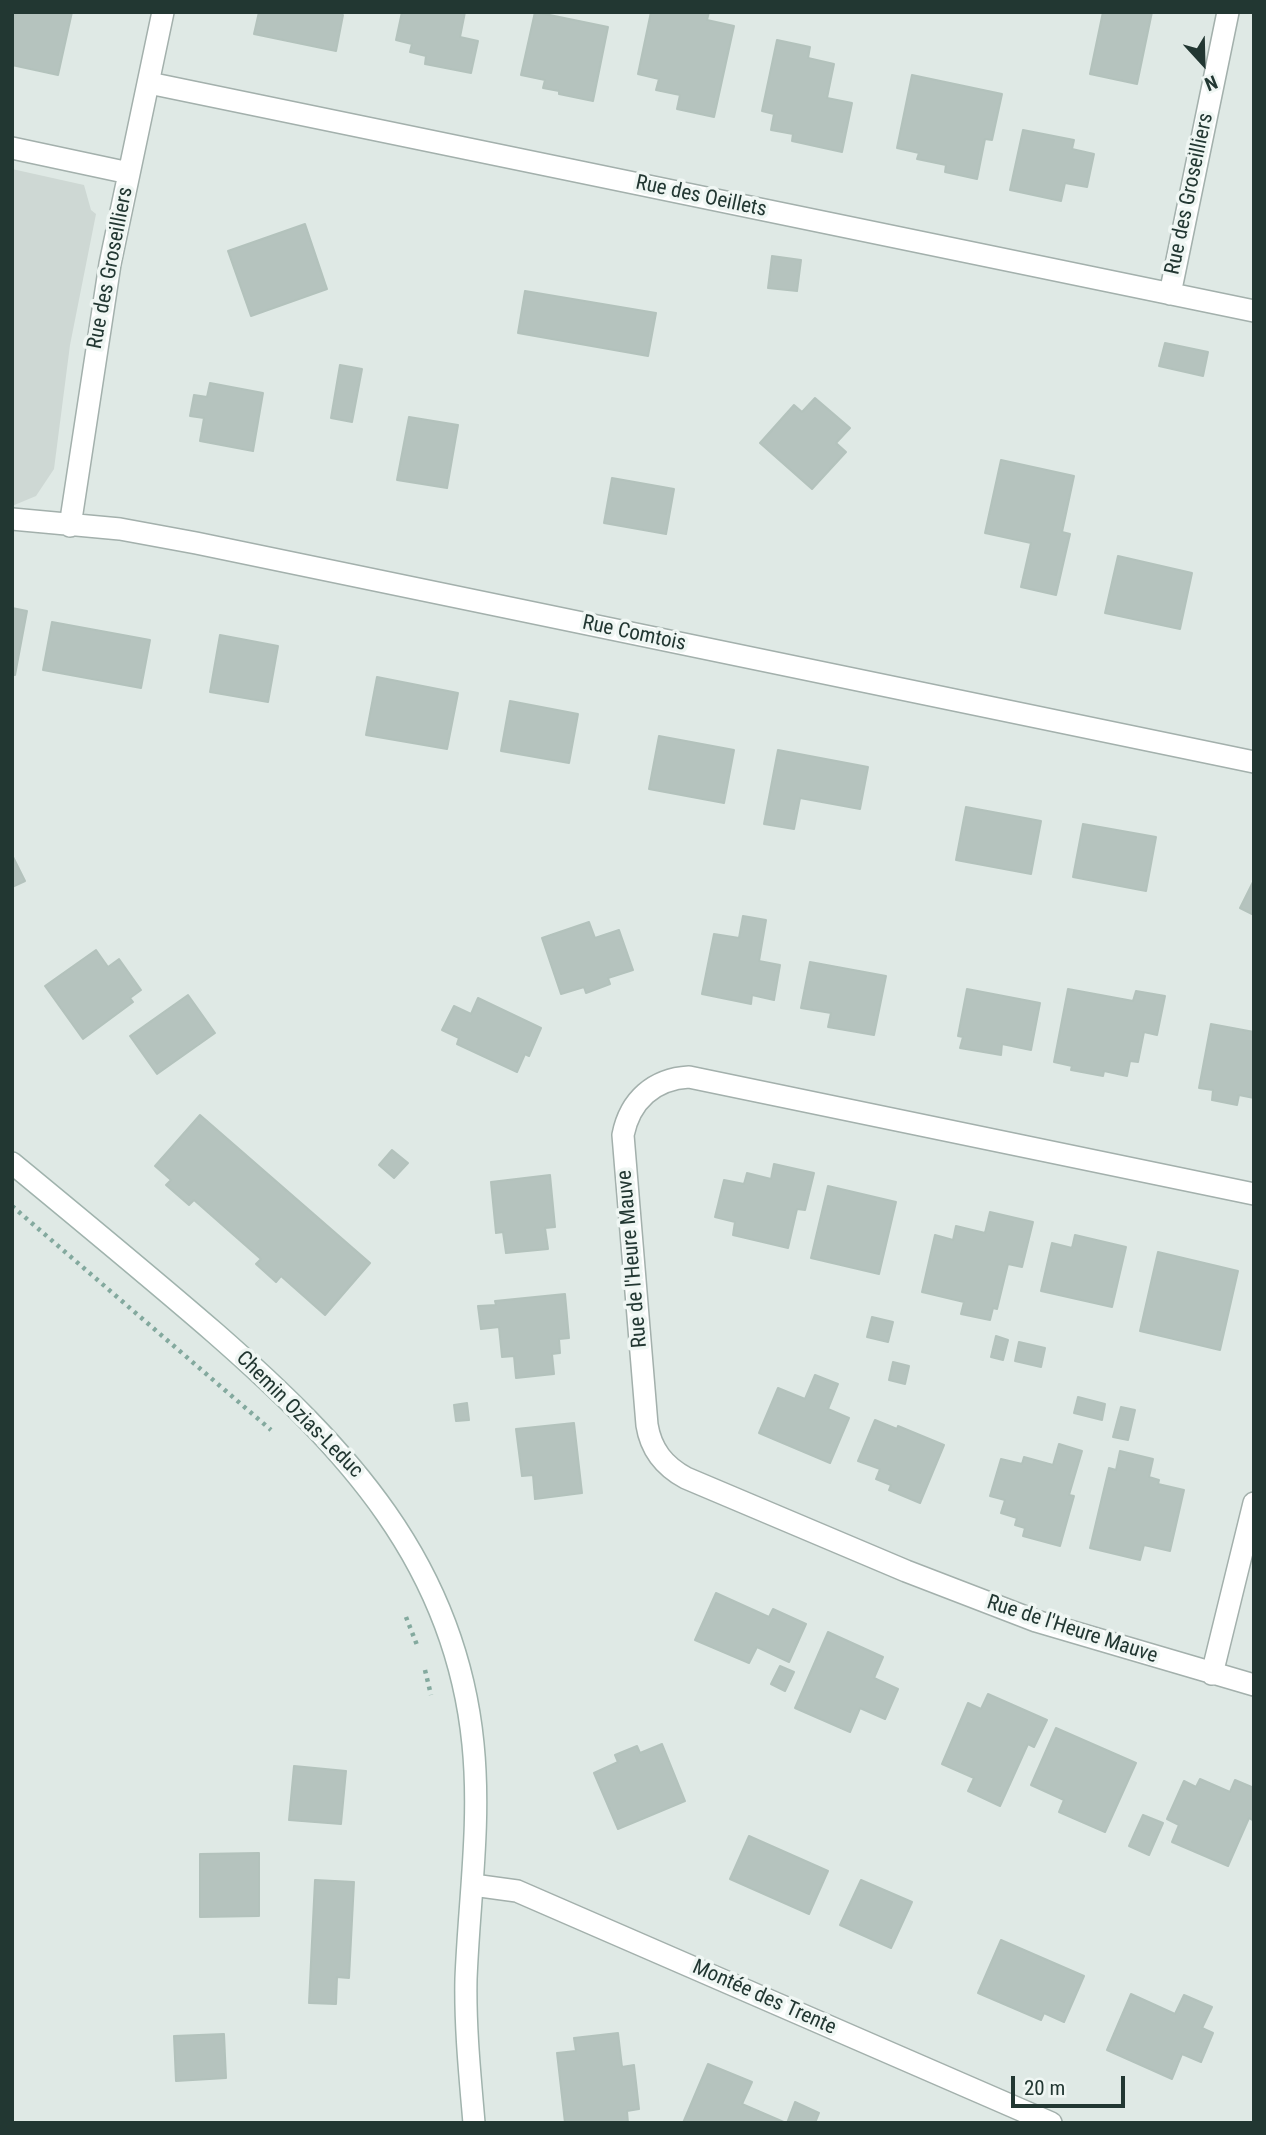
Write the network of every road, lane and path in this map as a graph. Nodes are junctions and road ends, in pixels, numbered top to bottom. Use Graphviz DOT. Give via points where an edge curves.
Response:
graph roads {
  1 [pos="163,12"];
  2 [pos="1228,12"];
  3 [pos="149,83"];
  4 [pos="12,148"];
  5 [pos="129,173"];
  6 [pos="1170,294"];
  7 [pos="1254,311"];
  8 [pos="12,519"];
  9 [pos="70,526"];
  10 [pos="1254,762"];
  11 [pos="12,1163"];
  12 [pos="1254,1194"];
  13 [pos="12,1206"];
  14 [pos="279,1437"];
  15 [pos="1254,1503"];
  16 [pos="401,1604"];
  17 [pos="420,1653"];
  18 [pos="423,1663"];
  19 [pos="1212,1674"];
  20 [pos="1254,1685"];
  21 [pos="434,1706"];
  22 [pos="473,1885"];
  23 [pos="474,2123"];
  24 [pos="1051,2123"];
  1 -- 3 [label="street, Rue des Groseilliers"];
  2 -- 6 [label="street, Rue des Groseilliers"];
  3 -- 5 [label="street, Rue des Groseilliers"];
  3 -- 6 [label="street, Rue des Oeillets"];
  4 -- 5 [label="street"];
  5 -- 9 [label="street, Rue des Groseilliers" via="96,343"];
  6 -- 7 [label="street, Rue des Oeillets"];
  8 -- 9 [label="street, Rue Comtois"];
  9 -- 10 [label="street, Rue Comtois" via="196,542"];
  11 -- 22 [label="street, Chemin Ozias-Leduc" via="175,1298 291,1402 334,1444 391,1518 435,1600 461,1675 476,1779"];
  12 -- 19 [label="street, Rue de l'Heure Mauve" via="689,1077 666,1081 645,1093 630,1112 624,1135 647,1425 653,1447 667,1465 686,1478 906,1572 1036,1621"];
  13 -- 14 [label="path, Chemin Ozias-Leduc"];
  15 -- 19 [label="street"];
  16 -- 17 [label="path"];
  18 -- 21 [label="path"];
  19 -- 20 [label="street, Rue de l'Heure Mauve"];
  22 -- 23 [label="street, Chemin Ozias-Leduc" via="466,1990"];
  22 -- 24 [label="street, Montée des Trente" via="517,1891"];
}
